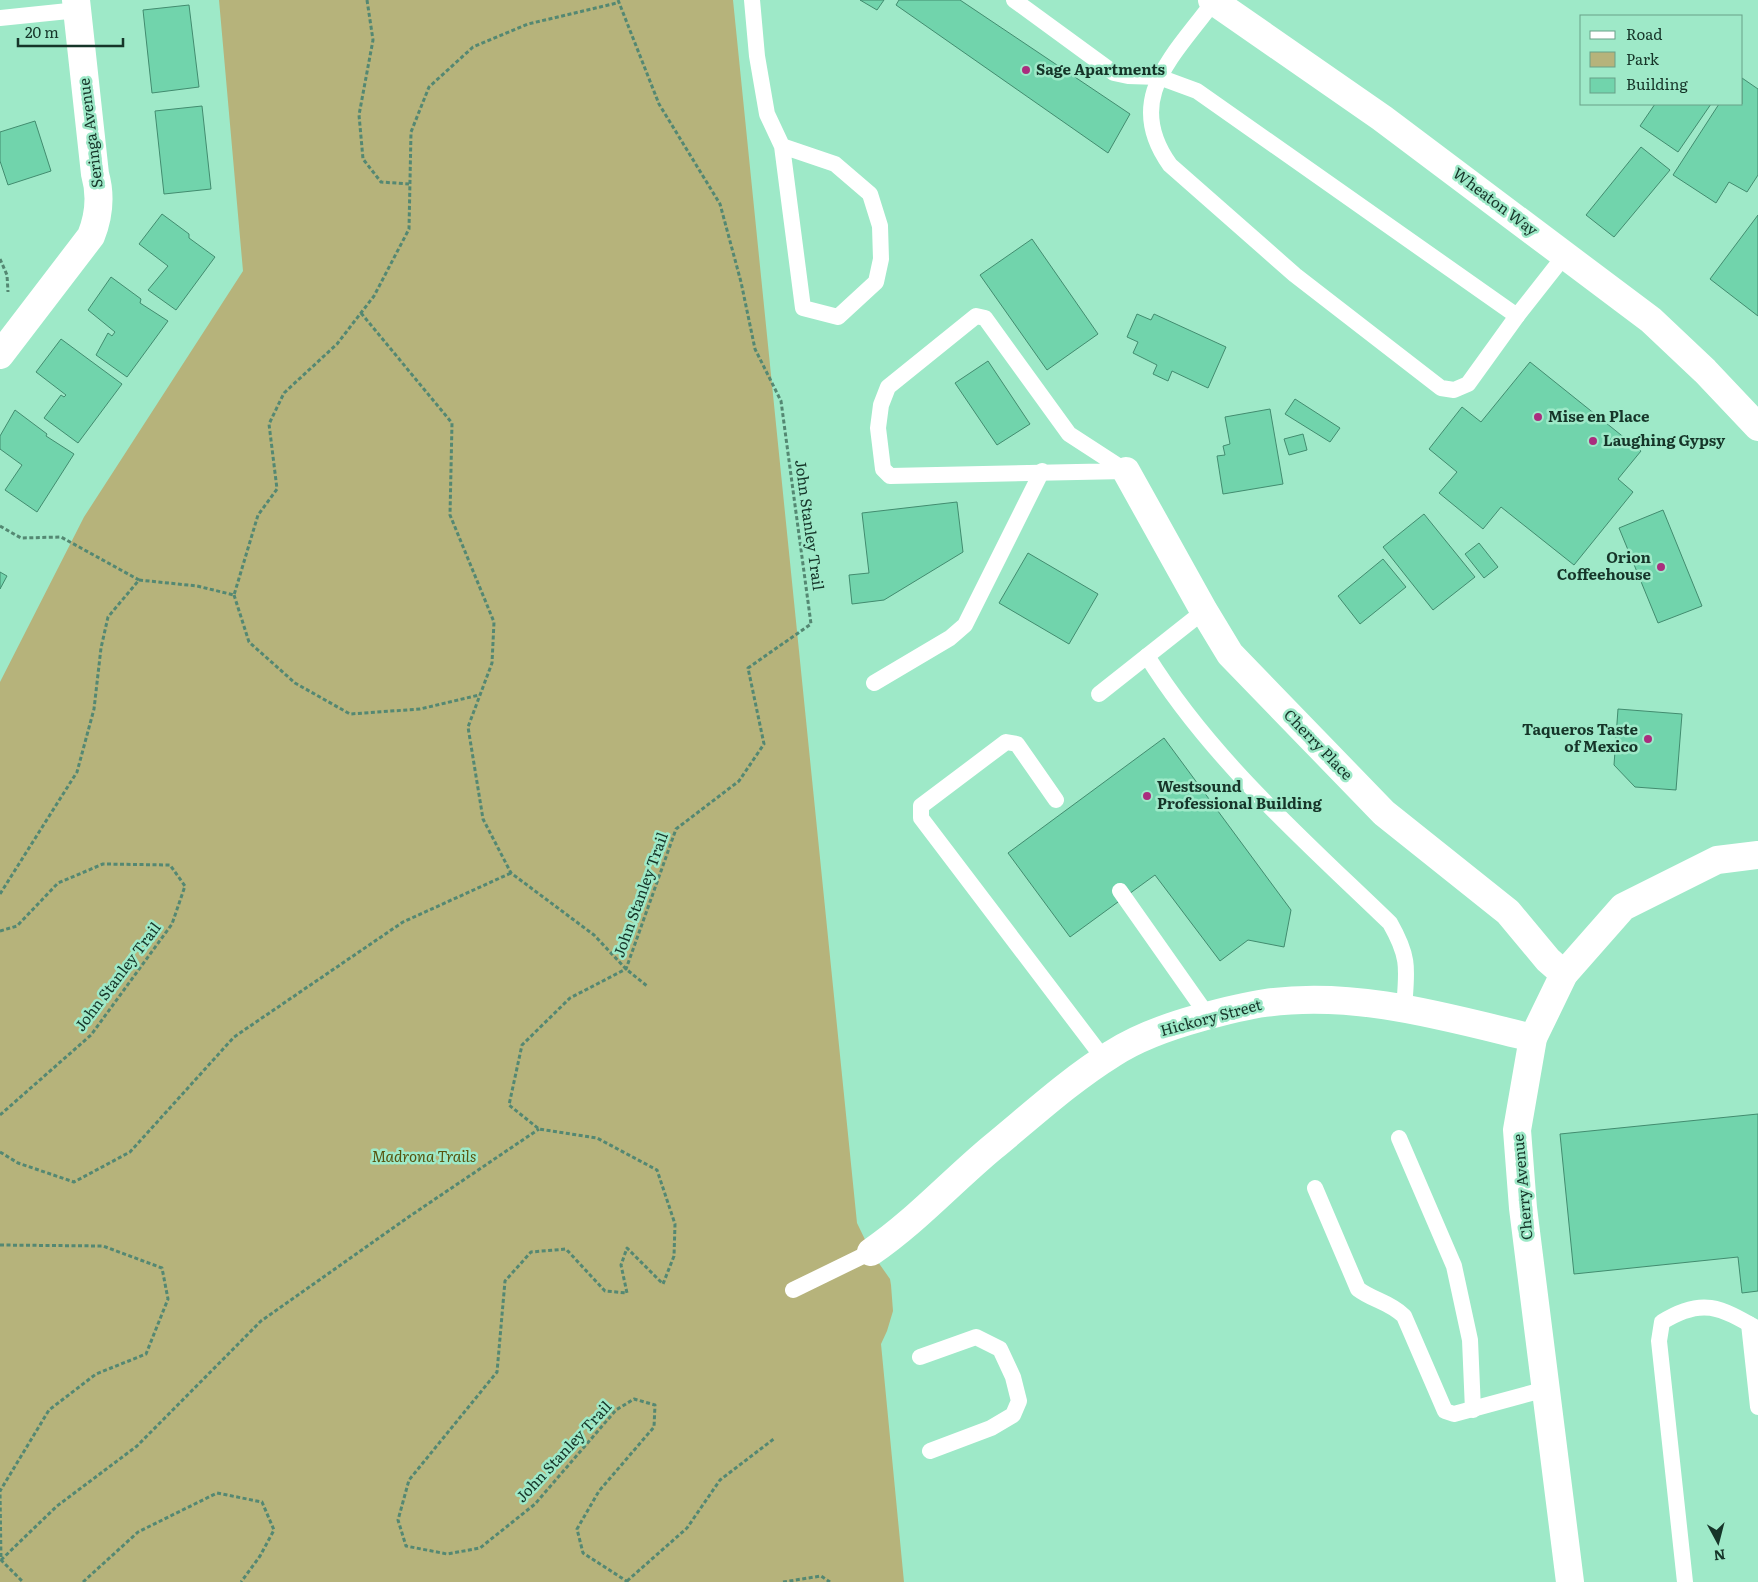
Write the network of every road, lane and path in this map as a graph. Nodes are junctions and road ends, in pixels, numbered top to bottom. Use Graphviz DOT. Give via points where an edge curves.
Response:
graph roads {
  1 [pos="367,0"];
  2 [pos="752,0"];
  3 [pos="1014,0"];
  4 [pos="618,1"];
  5 [pos="1213,1"];
  6 [pos="77,5"];
  7 [pos="0,18"];
  8 [pos="1159,77"];
  9 [pos="782,146"];
  10 [pos="410,184"];
  11 [pos="1565,255"];
  12 [pos="0,259"];
  13 [pos="8,293"];
  14 [pos="361,313"];
  15 [pos="1517,316"];
  16 [pos="0,355"];
  17 [pos="1758,428"];
  18 [pos="1042,471"];
  19 [pos="1126,471"];
  20 [pos="0,526"];
  21 [pos="139,580"];
  22 [pos="234,595"];
  23 [pos="1204,611"];
  24 [pos="1147,656"];
  25 [pos="874,683"];
  26 [pos="1099,694"];
  27 [pos="480,695"];
  28 [pos="1056,800"];
  29 [pos="1758,855"];
  30 [pos="511,873"];
  31 [pos="1120,891"];
  32 [pos="0,894"];
  33 [pos="0,931"];
  34 [pos="626,969"];
  35 [pos="1564,974"];
  36 [pos="646,986"];
  37 [pos="1404,1008"];
  38 [pos="1208,1016"];
  39 [pos="1533,1038"];
  40 [pos="1104,1059"];
  41 [pos="0,1115"];
  42 [pos="540,1129"];
  43 [pos="1399,1138"];
  44 [pos="0,1152"];
  45 [pos="1314,1188"];
  46 [pos="0,1245"];
  47 [pos="871,1252"];
  48 [pos="793,1290"];
  49 [pos="1753,1327"];
  50 [pos="920,1357"];
  51 [pos="1546,1390"];
  52 [pos="1758,1407"];
  53 [pos="1473,1410"];
  54 [pos="775,1438"];
  55 [pos="930,1451"];
  56 [pos="1,1560"];
  57 [pos="23,1582"];
  58 [pos="83,1582"];
  59 [pos="241,1582"];
  60 [pos="627,1582"];
  61 [pos="783,1582"];
  62 [pos="830,1582"];
  63 [pos="1570,1582"];
  64 [pos="1684,1582"];
  1 -- 10 [label="path" via="373,40 359,115 363,159 382,182"];
  2 -- 9 [label="lane" via="767,114"];
  3 -- 8 [label="lane" via="1114,73"];
  4 -- 10 [label="path" via="528,24 473,47 428,87 411,132"];
  4 -- 34 [label="path, John Stanley Trail" via="658,104 720,204 755,350 781,401 810,624 748,668 764,744 739,781 676,829"];
  5 -- 8 [label="lane"];
  5 -- 11 [label="street, Wheaton Way" via="1382,118"];
  6 -- 7 [label="lane"];
  6 -- 16 [label="street, Seringa Avenue" via="99,189 96,222 91,236"];
  8 -- 15 [label="lane" via="1209,99"];
  8 -- 15 [label="lane" via="1152,91 1150,114 1158,149 1170,165 1295,275 1441,388 1454,390 1468,384"];
  9 -- 9 [label="lane" via="803,308 838,317 876,282 881,259 880,226 870,194 836,164"];
  10 -- 14 [label="path" via="409,229 374,296"];
  11 -- 15 [label="lane"];
  11 -- 17 [label="street, Wheaton Way" via="1651,320"];
  12 -- 13 [label="path" via="7,275"];
  14 -- 22 [label="path" via="337,344 284,393 269,424 277,489 258,515"];
  14 -- 27 [label="path" via="452,423 450,515 494,622 492,663"];
  18 -- 19 [label="lane"];
  18 -- 19 [label="lane" via="890,476 883,469 878,428 880,405 888,387 976,316 985,318 1069,434"];
  18 -- 25 [label="lane" via="965,625 950,638"];
  19 -- 23 [label="street, Cherry Place"];
  20 -- 21 [label="path" via="21,538 61,537"];
  21 -- 22 [label="path" via="197,586"];
  21 -- 32 [label="path" via="108,617 94,709 77,772"];
  22 -- 27 [label="path" via="248,642 295,683 350,714 420,709"];
  23 -- 24 [label="lane"];
  23 -- 35 [label="street, Cherry Place" via="1230,654 1384,813 1508,912"];
  24 -- 26 [label="lane"];
  24 -- 37 [label="lane" via="1166,687 1234,771 1390,923 1403,945 1408,963"];
  27 -- 30 [label="path" via="468,727 483,819"];
  28 -- 40 [label="lane" via="1017,744 1006,742 921,806 921,818"];
  29 -- 35 [label="street, Cherry Avenue" via="1716,860 1623,907"];
  30 -- 34 [label="path" via="594,936"];
  30 -- 44 [label="path" via="403,922 234,1037 130,1152 74,1182 18,1163"];
  31 -- 38 [label="lane"];
  33 -- 41 [label="path, John Stanley Trail" via="17,926 58,883 103,864 170,865 185,886 172,924 91,1035"];
  34 -- 36 [label="path"];
  34 -- 42 [label="path, John Stanley Trail" via="570,998 522,1045 509,1106"];
  35 -- 39 [label="street, Cherry Avenue"];
  37 -- 38 [label="street, Hickory Street" via="1364,1002 1308,1000 1266,1002"];
  37 -- 39 [label="street, Hickory Street"];
  38 -- 40 [label="street, Hickory Street" via="1155,1032"];
  39 -- 51 [label="street, Cherry Avenue" via="1517,1130 1523,1208"];
  40 -- 47 [label="street, Hickory Street" via="990,1149"];
  42 -- 56 [label="path" via="260,1321 137,1446 56,1506"];
  42 -- 60 [label="path, John Stanley Trail" via="597,1138 657,1170 675,1224 674,1256 663,1284 628,1248 621,1265 627,1293 605,1291 566,1249 531,1252 505,1281 497,1372 409,1480 398,1520 406,1546 447,1554 480,1548 535,1504 616,1410 634,1399 655,1405 654,1427 598,1490 577,1529 583,1554"];
  43 -- 53 [label="lane" via="1454,1266 1470,1340"];
  45 -- 53 [label="lane" via="1358,1289 1367,1296 1392,1305 1404,1316 1445,1411 1454,1414"];
  46 -- 56 [label="path" via="103,1246 162,1268 168,1299 146,1354 96,1374 49,1410 0,1491"];
  47 -- 48 [label="lane"];
  49 -- 52 [label="lane"];
  49 -- 64 [label="lane" via="1725,1310 1705,1307 1681,1311 1662,1322 1659,1341"];
  50 -- 55 [label="lane" via="976,1337 1000,1349 1020,1401 1013,1415 991,1428"];
  51 -- 53 [label="lane"];
  51 -- 63 [label="street, Cherry Avenue"];
  54 -- 60 [label="path" via="720,1480 687,1528"];
  56 -- 57 [label="path"];
  58 -- 59 [label="path" via="138,1532 216,1493 262,1502 274,1530"];
  61 -- 62 [label="path" via="821,1576"];
}
